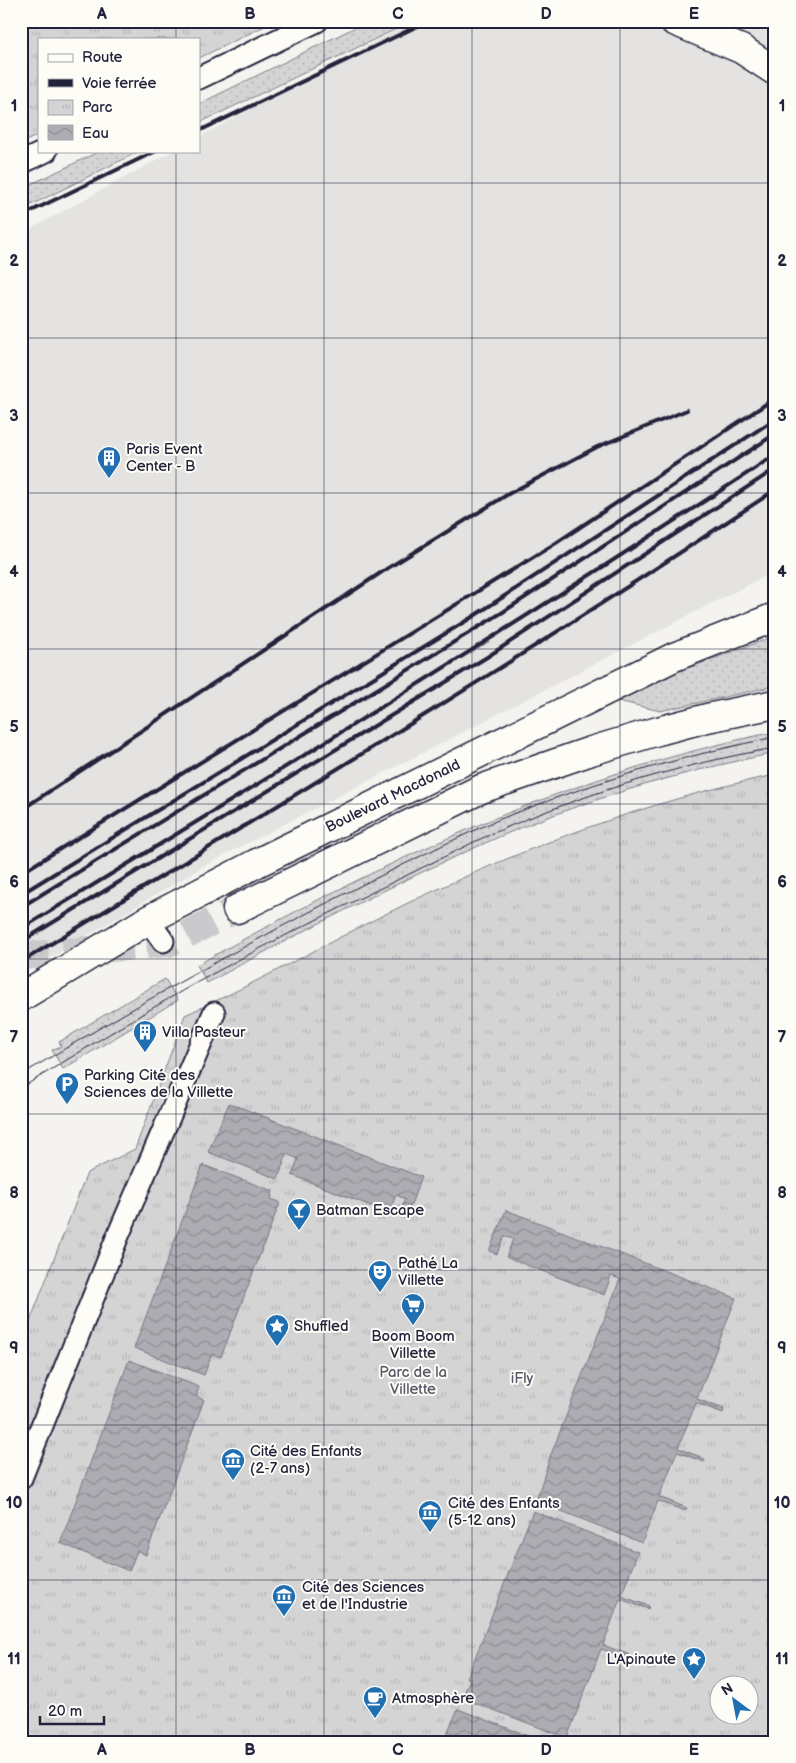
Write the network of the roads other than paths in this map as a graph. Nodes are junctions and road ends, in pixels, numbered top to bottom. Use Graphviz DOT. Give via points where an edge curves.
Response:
graph roads {
  1 [pos="317,21"];
  2 [pos="674,21"];
  3 [pos="775,71"];
  4 [pos="200,78"];
  5 [pos="44,152"];
  6 [pos="21,163"];
  7 [pos="775,617"];
  8 [pos="775,704"];
  9 [pos="237,909"];
  10 [pos="21,996"];
  11 [pos="214,1013"];
  12 [pos="21,1478"];
  1 -- 4 [label="street"];
  2 -- 3 [label="main road" via="741,49"];
  5 -- 6 [label="street"];
  7 -- 10 [label="main road, Boulevard Macdonald" via="674,657 258,863 155,931"];
  8 -- 9 [label="main road" via="658,730 481,790"];
  11 -- 12 [label="street" via="117,1238"];
}
